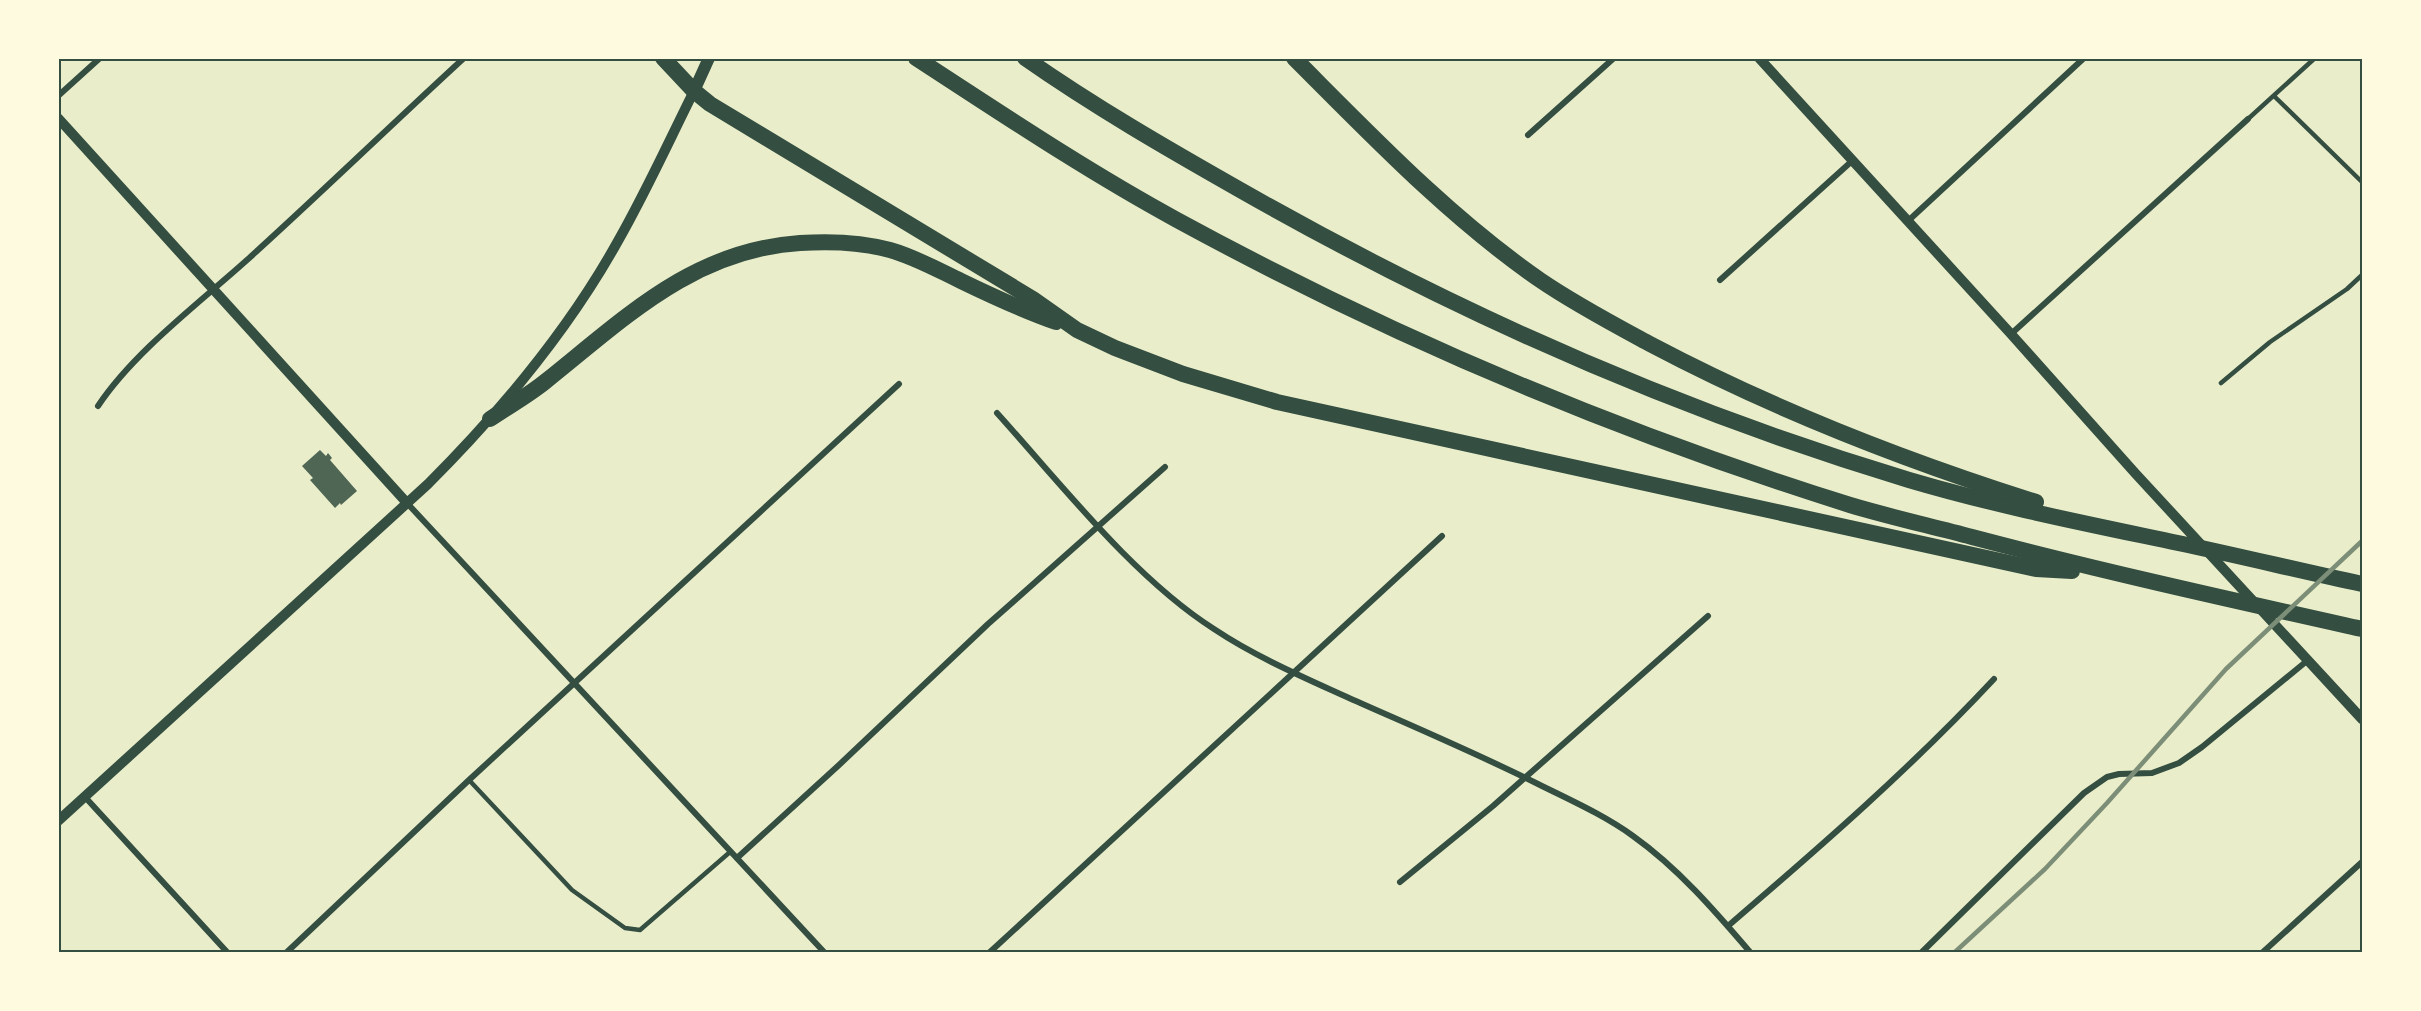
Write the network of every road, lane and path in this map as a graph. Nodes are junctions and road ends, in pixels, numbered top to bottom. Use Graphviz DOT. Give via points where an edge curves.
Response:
graph roads {
  1 [pos="100,58"];
  2 [pos="464,58"];
  3 [pos="663,58"];
  4 [pos="709,58"];
  5 [pos="916,58"];
  6 [pos="1025,58"];
  7 [pos="1294,58"];
  8 [pos="1614,58"];
  9 [pos="1758,58"];
  10 [pos="2084,58"];
  11 [pos="2315,58"];
  12 [pos="694,91"];
  13 [pos="58,96"];
  14 [pos="2274,96"];
  15 [pos="58,118"];
  16 [pos="2248,119"];
  17 [pos="1528,135"];
  18 [pos="1852,161"];
  19 [pos="2362,182"];
  20 [pos="1908,221"];
  21 [pos="2362,275"];
  22 [pos="1720,280"];
  23 [pos="214,289"];
  24 [pos="1077,330"];
  25 [pos="2011,334"];
  26 [pos="2221,383"];
  27 [pos="899,384"];
  28 [pos="98,406"];
  29 [pos="997,413"];
  30 [pos="490,419"];
  31 [pos="1165,467"];
  32 [pos="407,503"];
  33 [pos="1098,525"];
  34 [pos="2104,527"];
  35 [pos="1442,536"];
  36 [pos="2110,573"];
  37 [pos="2362,584"];
  38 [pos="1708,615"];
  39 [pos="2362,629"];
  40 [pos="2309,660"];
  41 [pos="1294,673"];
  42 [pos="1994,679"];
  43 [pos="574,683"];
  44 [pos="2362,719"];
  45 [pos="1526,777"];
  46 [pos="470,780"];
  47 [pos="86,796"];
  48 [pos="58,821"];
  49 [pos="730,852"];
  50 [pos="737,858"];
  51 [pos="2362,862"];
  52 [pos="1400,882"];
  53 [pos="1728,926"];
  54 [pos="227,952"];
  55 [pos="287,952"];
  56 [pos="824,952"];
  57 [pos="990,952"];
  58 [pos="1750,952"];
  59 [pos="1922,952"];
  60 [pos="2263,952"];
  1 -- 13 [label="street"];
  2 -- 23 [label="street"];
  3 -- 12 [label="highway"];
  4 -- 12 [label="main road"];
  5 -- 36 [label="highway" via="1058,151 1177,220 1372,320 1465,362 1696,454 1853,506"];
  6 -- 34 [label="highway" via="1119,119 1290,219 1413,283 1571,356 1783,439 1920,483"];
  7 -- 34 [label="highway" via="1389,153 1472,228 1541,280 1611,323 1752,395 1826,427"];
  8 -- 17 [label="street"];
  9 -- 18 [label="street"];
  10 -- 20 [label="street"];
  11 -- 14 [label="lane"];
  12 -- 24 [label="highway" via="764,138 1033,299"];
  12 -- 30 [label="street" via="618,242 560,331"];
  14 -- 16 [label="lane"];
  14 -- 19 [label="lane"];
  15 -- 23 [label="street"];
  16 -- 25 [label="street"];
  18 -- 20 [label="street"];
  18 -- 22 [label="street"];
  20 -- 25 [label="street"];
  21 -- 26 [label="lane"];
  23 -- 28 [label="street" via="123,374"];
  23 -- 32 [label="street"];
  24 -- 30 [label="highway" via="889,250 840,242 752,249 690,274 643,304 544,383"];
  24 -- 36 [label="highway" via="1183,374 1318,413 2036,569"];
  25 -- 40 [label="street"];
  27 -- 43 [label="street"];
  29 -- 33 [label="street"];
  30 -- 32 [label="street"];
  31 -- 33 [label="street"];
  32 -- 43 [label="street"];
  32 -- 47 [label="street"];
  33 -- 41 [label="street" via="1138,567 1191,613"];
  33 -- 50 [label="street"];
  34 -- 37 [label="highway"];
  35 -- 41 [label="street"];
  36 -- 39 [label="highway"];
  38 -- 45 [label="street"];
  40 -- 44 [label="street"];
  40 -- 59 [label="street" via="2179,763 2152,773 2107,777 2084,793"];
  41 -- 45 [label="street"];
  41 -- 57 [label="street"];
  42 -- 53 [label="street" via="1893,782"];
  43 -- 46 [label="street"];
  43 -- 49 [label="street"];
  45 -- 52 [label="street"];
  45 -- 53 [label="street" via="1632,835 1686,882"];
  46 -- 49 [label="lane" via="572,890 625,928 640,930"];
  46 -- 55 [label="street"];
  47 -- 48 [label="street"];
  47 -- 54 [label="street"];
  49 -- 50 [label="street"];
  50 -- 56 [label="street"];
  51 -- 60 [label="street"];
  53 -- 58 [label="street"];
}
